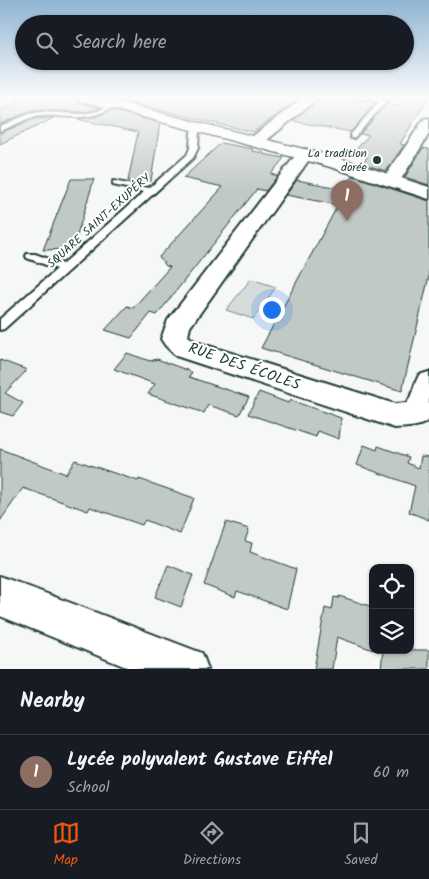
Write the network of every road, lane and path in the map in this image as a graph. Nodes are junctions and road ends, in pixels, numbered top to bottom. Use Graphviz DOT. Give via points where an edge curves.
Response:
graph roads {
  1 [pos="197,129"];
  2 [pos="208,129"];
  3 [pos="271,129"];
  4 [pos="360,129"];
  5 [pos="424,129"];
  6 [pos="354,136"];
  7 [pos="255,142"];
  8 [pos="305,154"];
  9 [pos="392,181"];
  10 [pos="116,183"];
  11 [pos="150,191"];
  12 [pos="429,193"];
  13 [pos="31,256"];
  14 [pos="64,268"];
  15 [pos="0,326"];
  16 [pos="429,383"];
  17 [pos="0,596"];
  18 [pos="186,669"];
  1 -- 11 [label="lane, SQUARE SAINT-EXUPÉRY" via="190,156"];
  2 -- 7 [label="street"];
  3 -- 7 [label="street"];
  4 -- 6 [label="lane"];
  5 -- 9 [label="street"];
  7 -- 8 [label="street"];
  8 -- 9 [label="street"];
  8 -- 16 [label="street, RUE DES ÉCOLES" via="177,326 174,339 186,349 395,416 416,414 426,400"];
  9 -- 12 [label="street"];
  10 -- 11 [label="lane"];
  11 -- 14 [label="lane, SQUARE SAINT-EXUPÉRY"];
  13 -- 14 [label="lane"];
  14 -- 15 [label="lane, SQUARE SAINT-EXUPÉRY"];
  17 -- 18 [label="street"];
}
